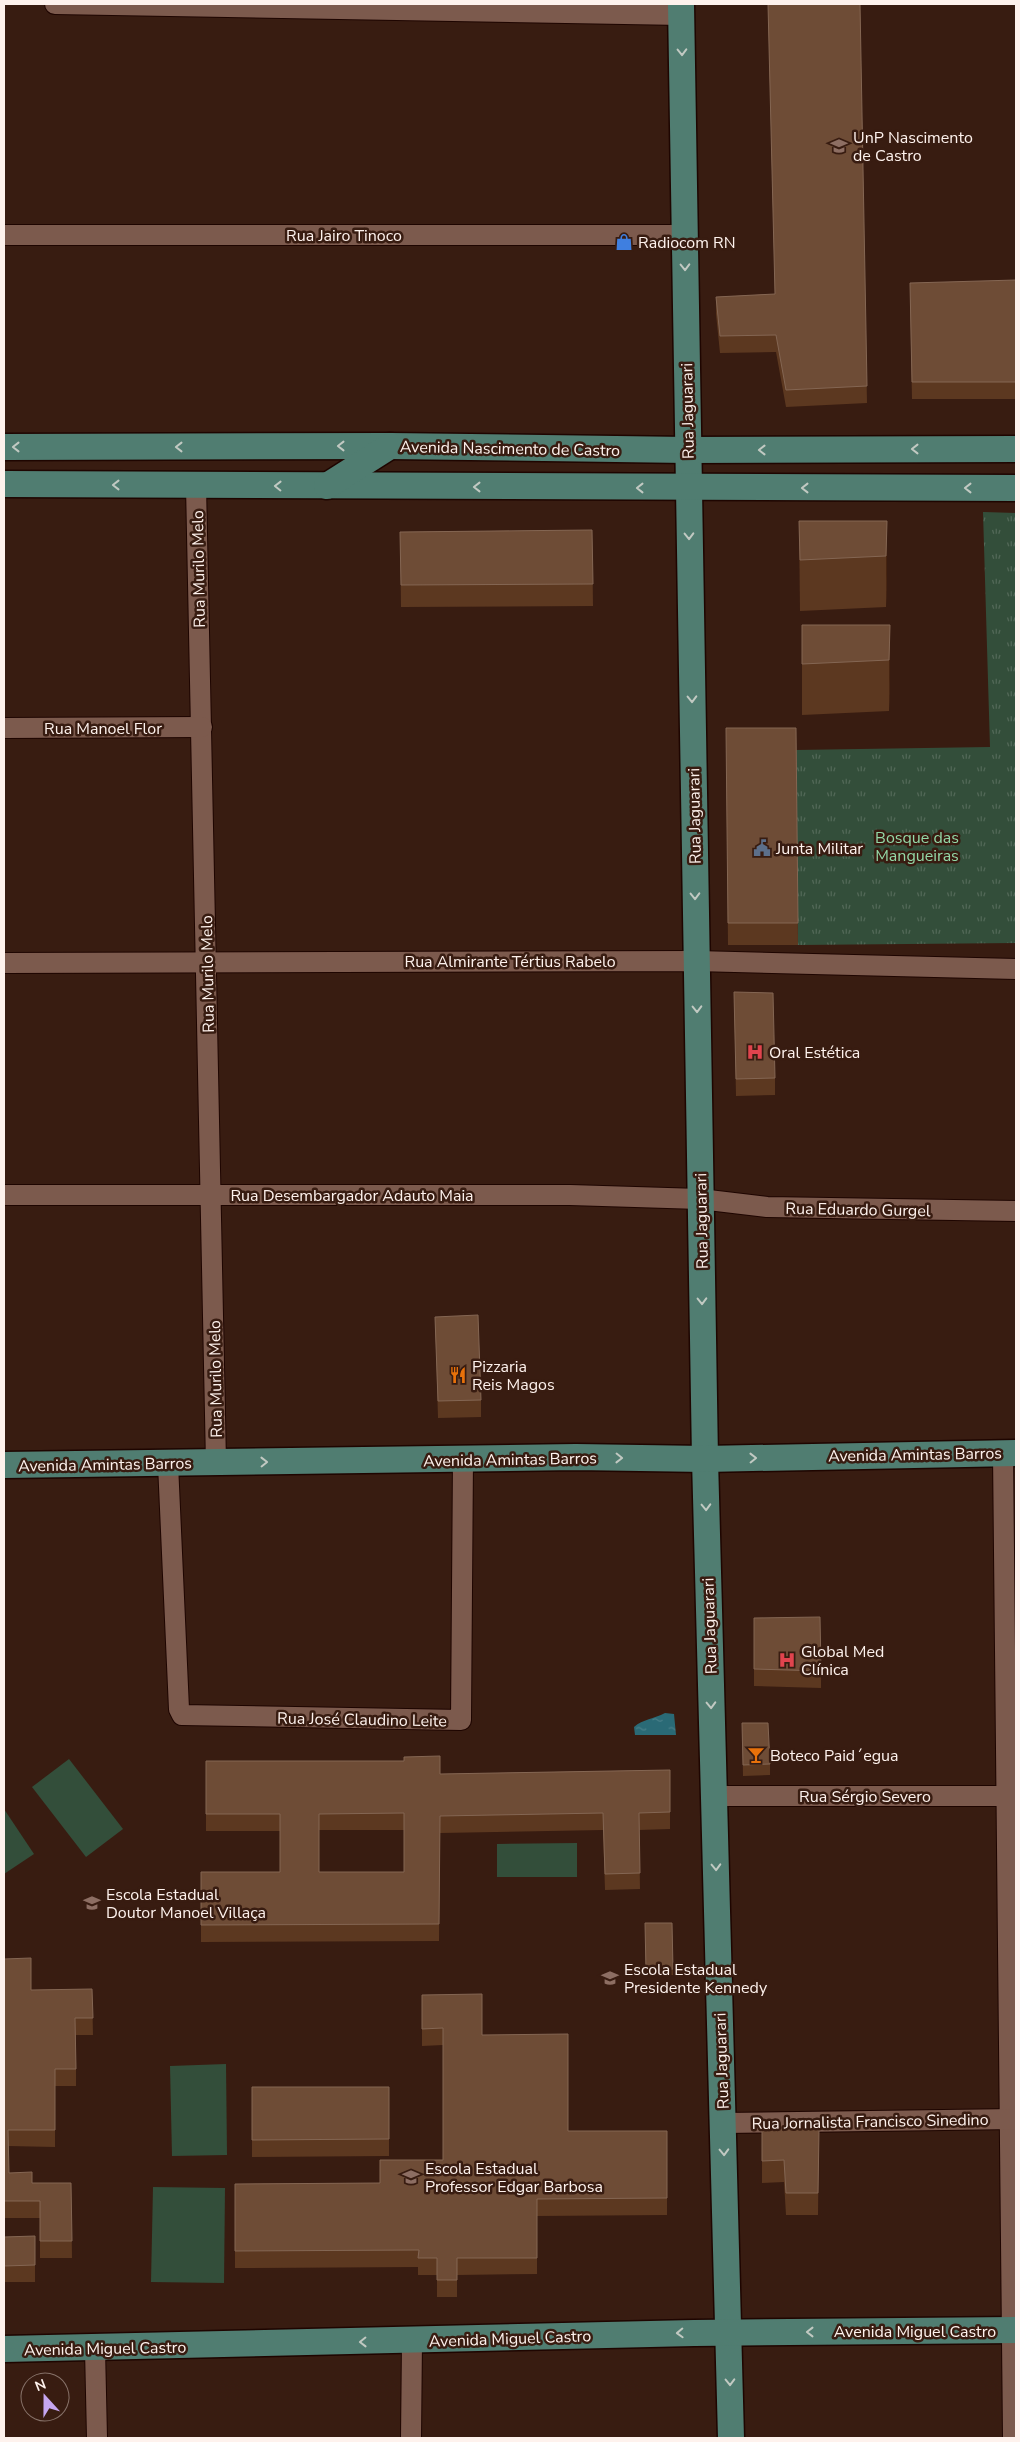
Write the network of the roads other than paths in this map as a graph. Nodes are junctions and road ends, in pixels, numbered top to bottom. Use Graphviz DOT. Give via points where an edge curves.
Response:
graph roads {
  1 [pos="55,4"];
  2 [pos="682,9"];
  3 [pos="4,235"];
  4 [pos="684,235"];
  5 [pos="390,446"];
  6 [pos="4,447"];
  7 [pos="1016,449"];
  8 [pos="687,450"];
  9 [pos="970,450"];
  10 [pos="8,479"];
  11 [pos="196,485"];
  12 [pos="327,486"];
  13 [pos="688,488"];
  14 [pos="1012,488"];
  15 [pos="202,727"];
  16 [pos="4,728"];
  17 [pos="696,961"];
  18 [pos="206,962"];
  19 [pos="4,964"];
  20 [pos="1016,969"];
  21 [pos="4,1195"];
  22 [pos="211,1195"];
  23 [pos="700,1199"];
  24 [pos="1016,1211"];
  25 [pos="1010,1452"];
  26 [pos="463,1459"];
  27 [pos="705,1459"];
  28 [pos="216,1463"];
  29 [pos="168,1464"];
  30 [pos="4,1465"];
  31 [pos="714,1796"];
  32 [pos="1011,1796"];
  33 [pos="1013,2119"];
  34 [pos="723,2123"];
  35 [pos="1014,2330"];
  36 [pos="729,2333"];
  37 [pos="412,2341"];
  38 [pos="4,2349"];
  39 [pos="95,2349"];
  40 [pos="96,2438"];
  41 [pos="411,2438"];
  42 [pos="731,2438"];
  43 [pos="1013,2438"];
  1 -- 2 [label="street"];
  2 -- 4 [label="main road, Rua Jaguarari, one-way"];
  3 -- 4 [label="street, Rua Jairo Tinoco"];
  4 -- 8 [label="main road, Rua Jaguarari, one-way"];
  5 -- 6 [label="main road, Avenida Nascimento de Castro, one-way"];
  5 -- 8 [label="main road, Avenida Nascimento de Castro"];
  5 -- 12 [label="main road"];
  7 -- 9 [label="main road, Avenida Nascimento de Castro"];
  9 -- 8 [label="main road, Avenida Nascimento de Castro, one-way"];
  8 -- 13 [label="main road, Rua Jaguarari"];
  9 -- 14 [label="main road"];
  11 -- 10 [label="main road, one-way"];
  12 -- 11 [label="main road, one-way"];
  11 -- 15 [label="street, Rua Murilo Melo"];
  13 -- 12 [label="main road, one-way"];
  14 -- 13 [label="main road, one-way"];
  13 -- 17 [label="main road, Rua Jaguarari, one-way"];
  15 -- 16 [label="street, Rua Manoel Flor"];
  15 -- 18 [label="street, Rua Murilo Melo"];
  17 -- 18 [label="street, Rua Almirante Tértius Rabelo"];
  17 -- 20 [label="street, Rua Almirante Tértius Rabelo"];
  17 -- 23 [label="main road, Rua Jaguarari, one-way"];
  18 -- 19 [label="street, Rua Almirante Tértius Rabelo"];
  18 -- 22 [label="street, Rua Murilo Melo"];
  21 -- 22 [label="street, Rua Desembargador Adauto Maia"];
  22 -- 23 [label="street, Rua Desembargador Adauto Maia" via="570,1195"];
  22 -- 28 [label="street, Rua Murilo Melo"];
  23 -- 24 [label="street, Rua Eduardo Gurgel" via="767,1208"];
  23 -- 27 [label="main road, Rua Jaguarari, one-way"];
  27 -- 25 [label="main road, Avenida Amintas Barros, one-way"];
  25 -- 32 [label="street"];
  26 -- 27 [label="main road, Avenida Amintas Barros, one-way"];
  28 -- 26 [label="main road, Avenida Amintas Barros, one-way"];
  26 -- 29 [label="street, Rua José Claudino Leite" via="460,1720 182,1715 179,1709"];
  27 -- 31 [label="main road, Rua Jaguarari, one-way"];
  28 -- 29 [label="main road, Avenida Amintas Barros"];
  29 -- 30 [label="main road, Avenida Amintas Barros"];
  31 -- 32 [label="street, Rua Sérgio Severo"];
  31 -- 34 [label="main road, Rua Jaguarari, one-way"];
  32 -- 33 [label="street"];
  33 -- 34 [label="street, Rua Jornalista Francisco Sinedino"];
  33 -- 35 [label="street"];
  34 -- 36 [label="main road, Rua Jaguarari, one-way"];
  35 -- 36 [label="main road, Avenida Miguel Castro, one-way"];
  35 -- 43 [label="street"];
  36 -- 37 [label="main road, Avenida Miguel Castro, one-way"];
  36 -- 42 [label="main road, Rua Jaguarari, one-way"];
  37 -- 39 [label="main road, Avenida Miguel Castro, one-way"];
  37 -- 41 [label="street"];
  38 -- 39 [label="main road, Avenida Miguel Castro"];
  39 -- 40 [label="street"];
}
